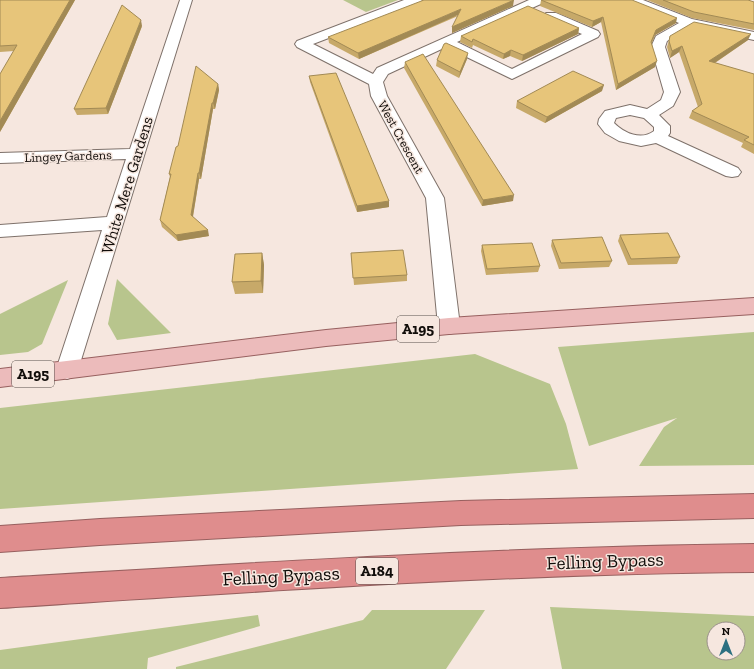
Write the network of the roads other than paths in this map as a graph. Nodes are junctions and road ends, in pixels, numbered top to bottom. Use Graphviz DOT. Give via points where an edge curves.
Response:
graph roads {
  1 [pos="416,0"];
  2 [pos="632,0"];
  3 [pos="181,1"];
  4 [pos="527,2"];
  5 [pos="690,23"];
  6 [pos="754,36"];
  7 [pos="446,42"];
  8 [pos="376,82"];
  9 [pos="649,114"];
  10 [pos="658,138"];
  11 [pos="135,154"];
  12 [pos="0,158"];
  13 [pos="732,172"];
  14 [pos="115,223"];
  15 [pos="0,231"];
  16 [pos="754,306"];
  17 [pos="449,326"];
  18 [pos="67,370"];
  19 [pos="0,378"];
  20 [pos="754,506"];
  21 [pos="0,539"];
  22 [pos="754,558"];
  23 [pos="0,593"];
  1 -- 8 [label="street" via="302,44"];
  2 -- 5 [label="street"];
  3 -- 11 [label="street, White Mere Gardens"];
  4 -- 7 [label="street, West Crescent"];
  4 -- 7 [label="street" via="592,34 512,75"];
  5 -- 6 [label="street"];
  5 -- 9 [label="street" via="662,39 658,47 672,92 668,103"];
  7 -- 8 [label="street, West Crescent" via="382,71"];
  8 -- 17 [label="street, West Crescent" via="379,96 435,198"];
  9 -- 10 [label="street" via="662,126 662,133"];
  9 -- 10 [label="street" via="620,111 611,114 606,124 616,134 627,138"];
  10 -- 13 [label="street"];
  11 -- 12 [label="street, Lingey Gardens"];
  11 -- 14 [label="street, White Mere Gardens"];
  14 -- 15 [label="street"];
  14 -- 18 [label="street, White Mere Gardens"];
  16 -- 17 [label="main road, A195"];
  17 -- 18 [label="main road, A195" via="326,338"];
  18 -- 19 [label="main road, A195"];
  20 -- 21 [label="highway" via="461,513"];
  22 -- 23 [label="highway, Felling Bypass / A184" via="585,560 467,565"];
}
